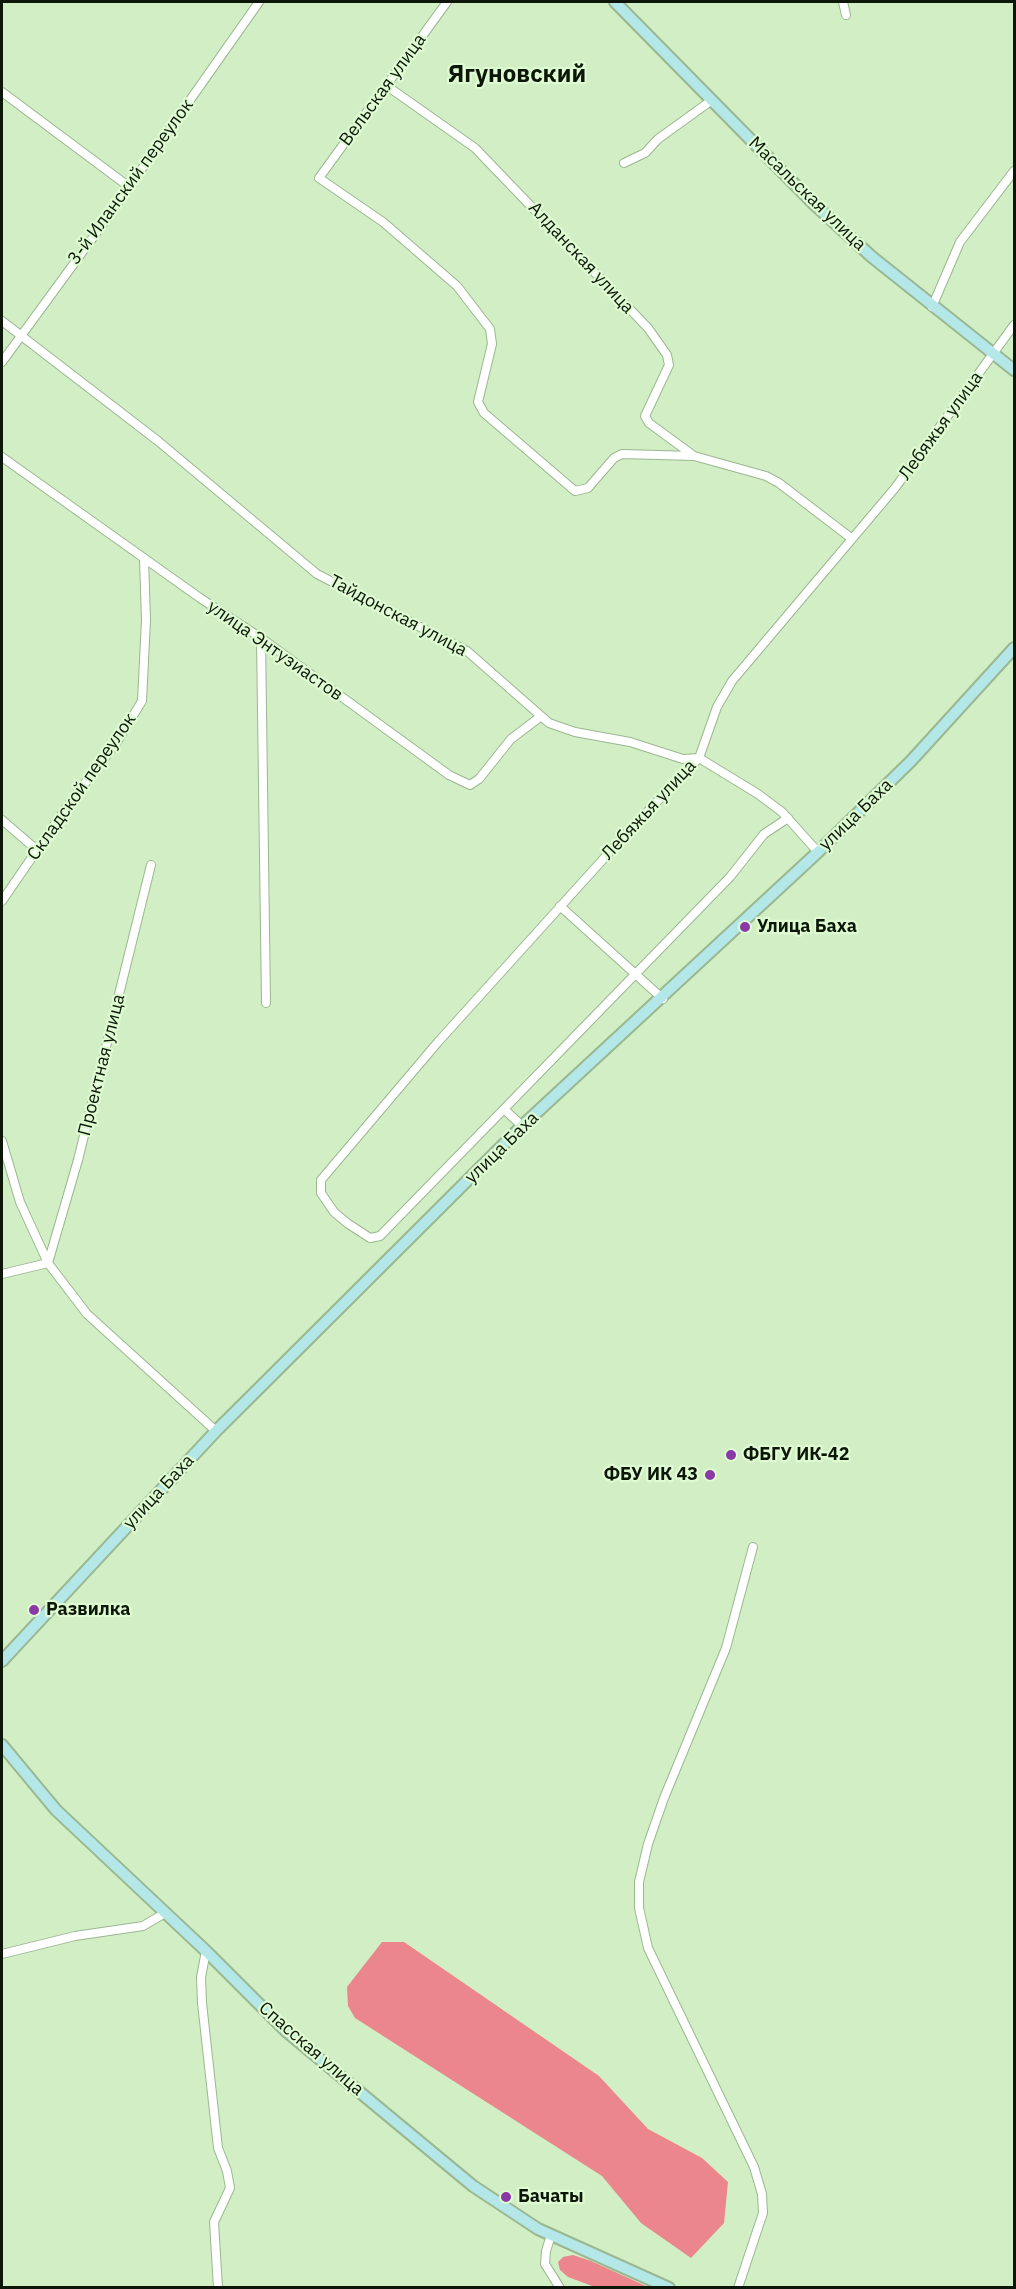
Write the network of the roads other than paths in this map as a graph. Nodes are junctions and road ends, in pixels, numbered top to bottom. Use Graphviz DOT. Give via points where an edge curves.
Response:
graph roads {
  1 [pos="259,2"];
  2 [pos="447,2"];
  3 [pos="615,2"];
  4 [pos="843,2"];
  5 [pos="626,7"];
  6 [pos="846,15"];
  7 [pos="387,86"];
  8 [pos="2,92"];
  9 [pos="712,100"];
  10 [pos="624,163"];
  11 [pos="1014,171"];
  12 [pos="128,186"];
  13 [pos="932,307"];
  14 [pos="2,321"];
  15 [pos="1014,325"];
  16 [pos="21,334"];
  17 [pos="993,354"];
  18 [pos="2,362"];
  19 [pos="1014,370"];
  20 [pos="694,456"];
  21 [pos="2,457"];
  22 [pos="851,538"];
  23 [pos="144,559"];
  24 [pos="261,638"];
  25 [pos="1014,648"];
  26 [pos="540,717"];
  27 [pos="699,758"];
  28 [pos="788,819"];
  29 [pos="2,820"];
  30 [pos="37,850"];
  31 [pos="818,852"];
  32 [pos="151,865"];
  33 [pos="2,901"];
  34 [pos="560,906"];
  35 [pos="633,973"];
  36 [pos="663,999"];
  37 [pos="266,1003"];
  38 [pos="504,1109"];
  39 [pos="522,1126"];
  40 [pos="2,1141"];
  41 [pos="48,1263"];
  42 [pos="2,1274"];
  43 [pos="216,1431"];
  44 [pos="753,1547"];
  45 [pos="2,1661"];
  46 [pos="2,1745"];
  47 [pos="165,1913"];
  48 [pos="206,1951"];
  49 [pos="2,1954"];
  50 [pos="551,2235"];
  51 [pos="218,2288"];
  52 [pos="560,2288"];
  53 [pos="669,2288"];
  54 [pos="738,2288"];
  1 -- 12 [label="street, 3-й Иланский переулок"];
  2 -- 7 [label="street, Вельская улица"];
  3 -- 5 [label="street, Масальская улица"];
  4 -- 6 [label="street"];
  5 -- 9 [label="street, Масальская улица"];
  7 -- 20 [label="street, Алданская улица" via="475,148 648,328 667,355 669,365 645,416"];
  7 -- 20 [label="street, Вельская улица" via="319,177 383,222 457,286 490,329 492,336 478,406 575,490 588,488 622,454"];
  8 -- 12 [label="street"];
  9 -- 10 [label="street" via="645,153"];
  9 -- 13 [label="street, Масальская улица" via="814,204"];
  11 -- 13 [label="street" via="960,242"];
  12 -- 16 [label="street, 3-й Иланский переулок"];
  13 -- 17 [label="street, Масальская улица"];
  14 -- 16 [label="street, Тайдонская улица"];
  15 -- 17 [label="street, Лебяжья улица"];
  16 -- 18 [label="street, 3-й Иланский переулок"];
  16 -- 26 [label="street, Тайдонская улица" via="158,441 317,574 467,651"];
  17 -- 19 [label="street, Масальская улица"];
  17 -- 22 [label="street, Лебяжья улица" via="895,488"];
  20 -- 22 [label="street" via="766,476"];
  21 -- 23 [label="street, улица Энтузиастов"];
  22 -- 27 [label="street, Лебяжья улица" via="732,681 717,707"];
  23 -- 24 [label="street, улица Энтузиастов"];
  23 -- 30 [label="street, Складской переулок" via="142,701 117,742"];
  24 -- 26 [label="street, улица Энтузиастов" via="449,775 470,785 511,739"];
  24 -- 37 [label="street"];
  25 -- 31 [label="street, улица Баха" via="911,761"];
  26 -- 27 [label="street, Тайдонская улица" via="575,732 630,742 683,759"];
  27 -- 28 [label="street, Тайдонская улица" via="758,794"];
  27 -- 34 [label="street, Лебяжья улица"];
  28 -- 31 [label="street, Тайдонская улица"];
  28 -- 35 [label="street" via="764,834 730,876"];
  29 -- 30 [label="street"];
  30 -- 33 [label="street, Складской переулок"];
  31 -- 36 [label="street, улица Баха"];
  32 -- 41 [label="street, Проектная улица" via="78,1160"];
  34 -- 35 [label="street"];
  34 -- 38 [label="street, Лебяжья улица" via="321,1180 321,1193 334,1212 370,1238 380,1236"];
  35 -- 36 [label="street"];
  35 -- 38 [label="street"];
  36 -- 39 [label="street, улица Баха"];
  38 -- 39 [label="street"];
  39 -- 43 [label="street, улица Баха"];
  40 -- 41 [label="street" via="20,1202"];
  41 -- 42 [label="street"];
  41 -- 43 [label="street" via="87,1314"];
  43 -- 45 [label="street, улица Баха"];
  44 -- 54 [label="street" via="726,1648 664,1798 639,1882 639,1908 648,1948 754,2167 762,2194 763,2213"];
  46 -- 47 [label="street, Спасская улица" via="56,1810"];
  47 -- 48 [label="street, Спасская улица"];
  47 -- 49 [label="street" via="142,1926 75,1936"];
  48 -- 50 [label="street, Спасская улица" via="286,2031 402,2127 510,2212"];
  48 -- 51 [label="street" via="202,2003 218,2148 230,2188 214,2222"];
  50 -- 52 [label="street" via="545,2264"];
  50 -- 53 [label="street, Спасская улица"];
}
